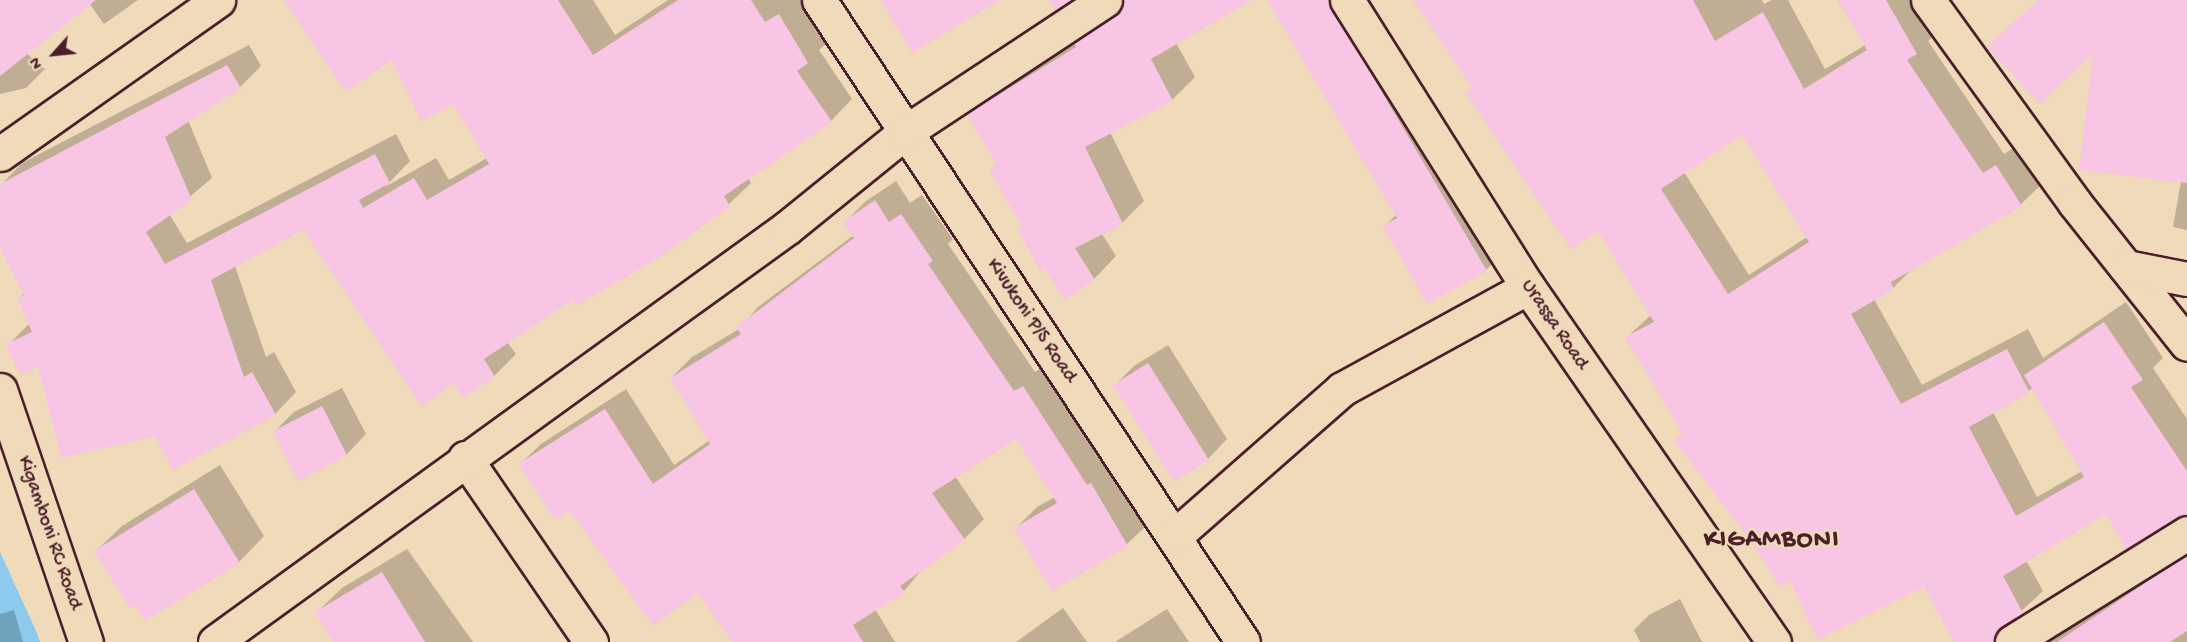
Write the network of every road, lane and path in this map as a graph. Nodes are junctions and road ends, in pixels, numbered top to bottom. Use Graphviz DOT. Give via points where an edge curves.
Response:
graph roads {
  1 [pos="218,0"];
  2 [pos="819,0"];
  3 [pos="1105,0"];
  4 [pos="1347,0"];
  5 [pos="1928,0"];
  6 [pos="904,133"];
  7 [pos="0,154"];
  8 [pos="2126,267"];
  9 [pos="2187,279"];
  10 [pos="1528,287"];
  11 [pos="2187,344"];
  12 [pos="0,390"];
  13 [pos="465,458"];
  14 [pos="2187,533"];
  15 [pos="1176,535"];
  16 [pos="86,642"];
  17 [pos="214,642"];
  18 [pos="591,642"];
  19 [pos="1243,642"];
  20 [pos="1774,642"];
  21 [pos="2012,642"];
  1 -- 7 [label="street"];
  2 -- 6 [label="street, Kivukoni P/S Road"];
  3 -- 6 [label="street"];
  4 -- 10 [label="street, Urassa Road"];
  5 -- 8 [label="street" via="2074,202"];
  6 -- 13 [label="street" via="789,227"];
  6 -- 15 [label="street, Kivukoni P/S Road"];
  8 -- 9 [label="street"];
  8 -- 11 [label="street"];
  10 -- 15 [label="street" via="1342,389"];
  10 -- 20 [label="street, Urassa Road"];
  12 -- 16 [label="street, Kigamboni RC Road"];
  13 -- 17 [label="street"];
  13 -- 18 [label="street"];
  14 -- 21 [label="street"];
  15 -- 19 [label="street, Kivukoni P/S Road"];
}
